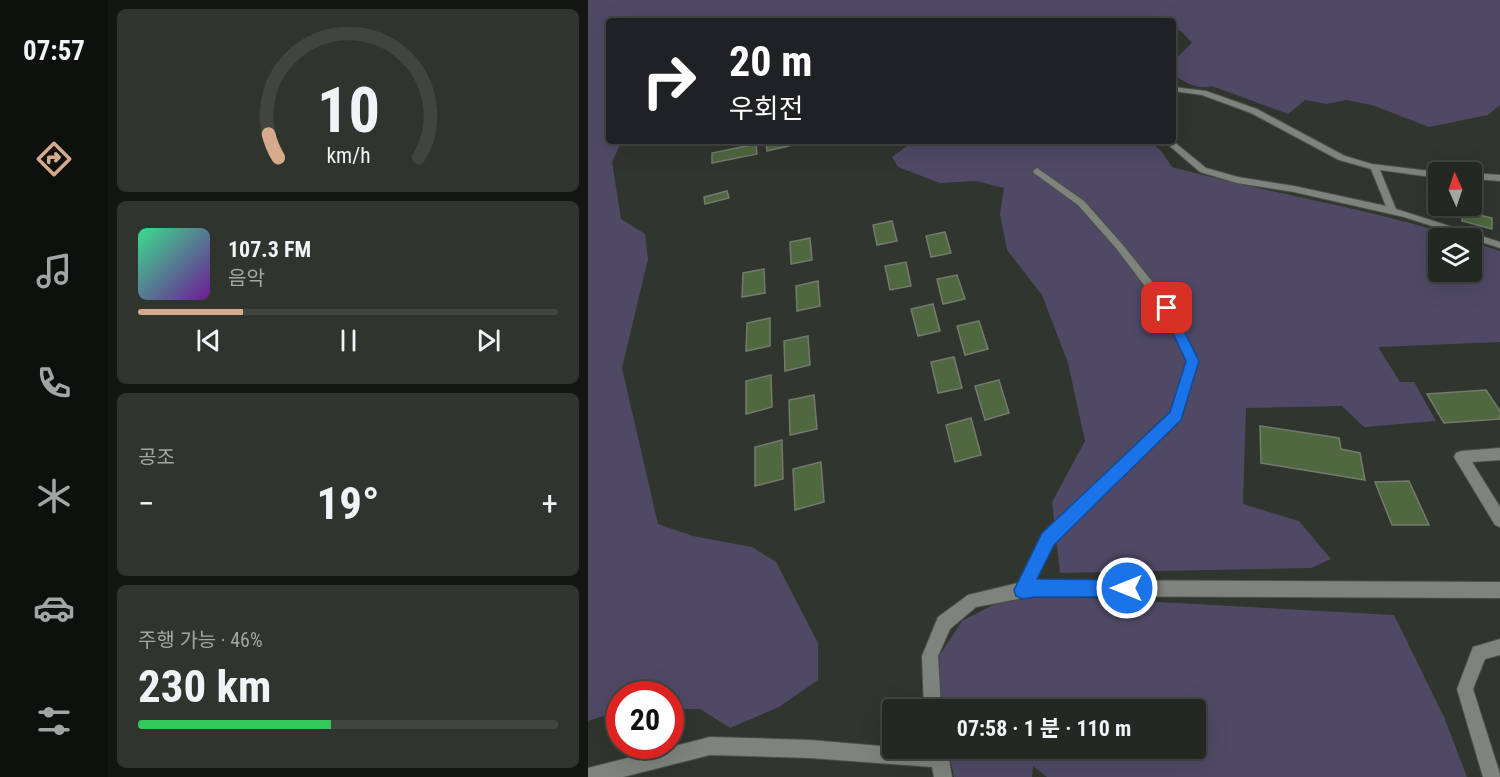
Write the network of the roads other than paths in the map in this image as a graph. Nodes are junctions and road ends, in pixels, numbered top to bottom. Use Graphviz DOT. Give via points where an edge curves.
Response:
graph roads {
  1 [pos="1176,89"];
  2 [pos="1172,144"];
  3 [pos="1375,167"];
  4 [pos="1037,171"];
  5 [pos="1428,174"];
  6 [pos="1482,177"];
  7 [pos="1500,178"];
  8 [pos="1392,211"];
  9 [pos="1500,245"];
  10 [pos="1500,454"];
  11 [pos="1500,520"];
  12 [pos="1023,590"];
  13 [pos="1500,590"];
  14 [pos="1500,647"];
  15 [pos="932,699"];
  16 [pos="940,762"];
  17 [pos="588,777"];
  18 [pos="1492,777"];
  1 -- 3 [label="street" via="1203,93 1254,111 1342,158"];
  2 -- 8 [label="street" via="1203,170"];
  3 -- 5 [label="street"];
  3 -- 8 [label="street"];
  4 -- 12 [label="street" via="1081,203 1119,246 1167,308 1193,361 1176,415 1048,539"];
  6 -- 7 [label="street"];
  8 -- 9 [label="street"];
  10 -- 11 [label="street" via="1461,457"];
  12 -- 13 [label="street"];
  12 -- 15 [label="street" via="973,600 944,623 930,656"];
  14 -- 18 [label="street" via="1479,653 1465,689"];
  16 -- 17 [label="street" via="810,749 710,746"];
}
